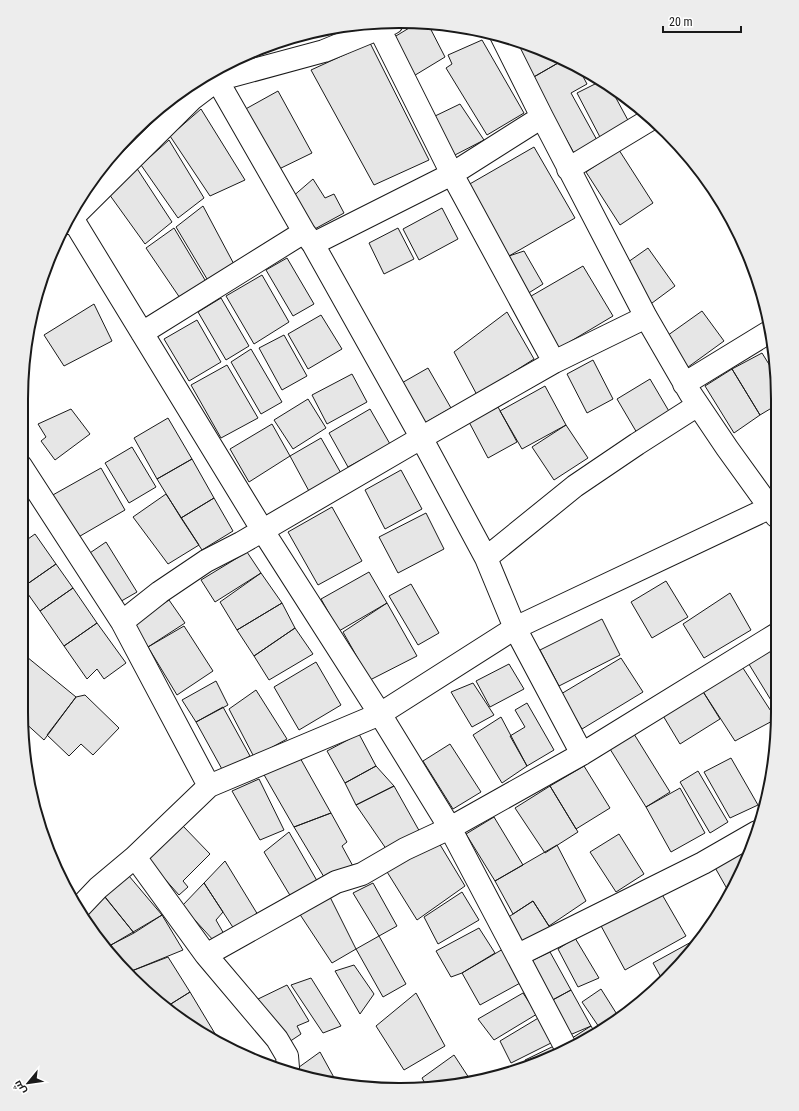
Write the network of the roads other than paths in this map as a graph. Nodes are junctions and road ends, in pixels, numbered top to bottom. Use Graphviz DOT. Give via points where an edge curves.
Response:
graph roads {
  1 [pos="379,29"];
  2 [pos="387,29"];
  3 [pos="505,44"];
  4 [pos="264,57"];
  5 [pos="217,80"];
  6 [pos="542,117"];
  7 [pos="646,122"];
  8 [pos="117,164"];
  9 [pos="568,169"];
  10 [pos="452,174"];
  11 [pos="88,198"];
  12 [pos="72,225"];
  13 [pos="308,238"];
  14 [pos="646,317"];
  15 [pos="142,333"];
  16 [pos="765,334"];
  17 [pos="554,362"];
  18 [pos="684,384"];
  19 [pos="698,405"];
  20 [pos="421,438"];
  21 [pos="28,477"];
  22 [pos="771,511"];
  23 [pos="771,512"];
  24 [pos="263,530"];
  25 [pos="486,558"];
  26 [pos="122,622"];
  27 [pos="515,628"];
  28 [pos="771,637"];
  29 [pos="380,714"];
  30 [pos="582,754"];
  31 [pos="209,786"];
  32 [pos="450,828"];
  33 [pos="749,837"];
  34 [pos="135,857"];
  35 [pos="83,904"];
  36 [pos="206,955"];
  37 [pos="518,955"];
  38 [pos="564,1045"];
  39 [pos="288,1065"];
  1 -- 4 [label="street" via="324,51"];
  2 -- 10 [label="street"];
  3 -- 6 [label="street"];
  4 -- 5 [label="street"];
  5 -- 8 [label="street"];
  5 -- 13 [label="street"];
  6 -- 9 [label="street"];
  6 -- 10 [label="street"];
  7 -- 9 [label="street"];
  8 -- 11 [label="street"];
  9 -- 14 [label="street"];
  10 -- 13 [label="street"];
  10 -- 17 [label="street"];
  12 -- 15 [label="street"];
  13 -- 15 [label="street"];
  13 -- 20 [label="street"];
  14 -- 17 [label="street"];
  14 -- 18 [label="street"];
  15 -- 24 [label="street"];
  16 -- 18 [label="street"];
  17 -- 20 [label="street"];
  18 -- 19 [label="street"];
  19 -- 22 [label="street"];
  19 -- 25 [label="street" via="575,486"];
  20 -- 24 [label="street"];
  20 -- 25 [label="street"];
  21 -- 26 [label="street"];
  23 -- 27 [label="street"];
  24 -- 26 [label="street" via="206,561"];
  24 -- 29 [label="street"];
  25 -- 27 [label="street"];
  26 -- 31 [label="street"];
  27 -- 29 [label="street"];
  27 -- 30 [label="street"];
  28 -- 30 [label="street"];
  29 -- 31 [label="street"];
  29 -- 32 [label="street"];
  30 -- 32 [label="street"];
  31 -- 34 [label="street"];
  32 -- 36 [label="street" via="405,849 362,874 336,882"];
  32 -- 37 [label="street"];
  33 -- 37 [label="street" via="703,863"];
  34 -- 35 [label="street"];
  34 -- 36 [label="street"];
  36 -- 39 [label="street" via="277,1039 287,1056"];
  37 -- 38 [label="street"];
}
